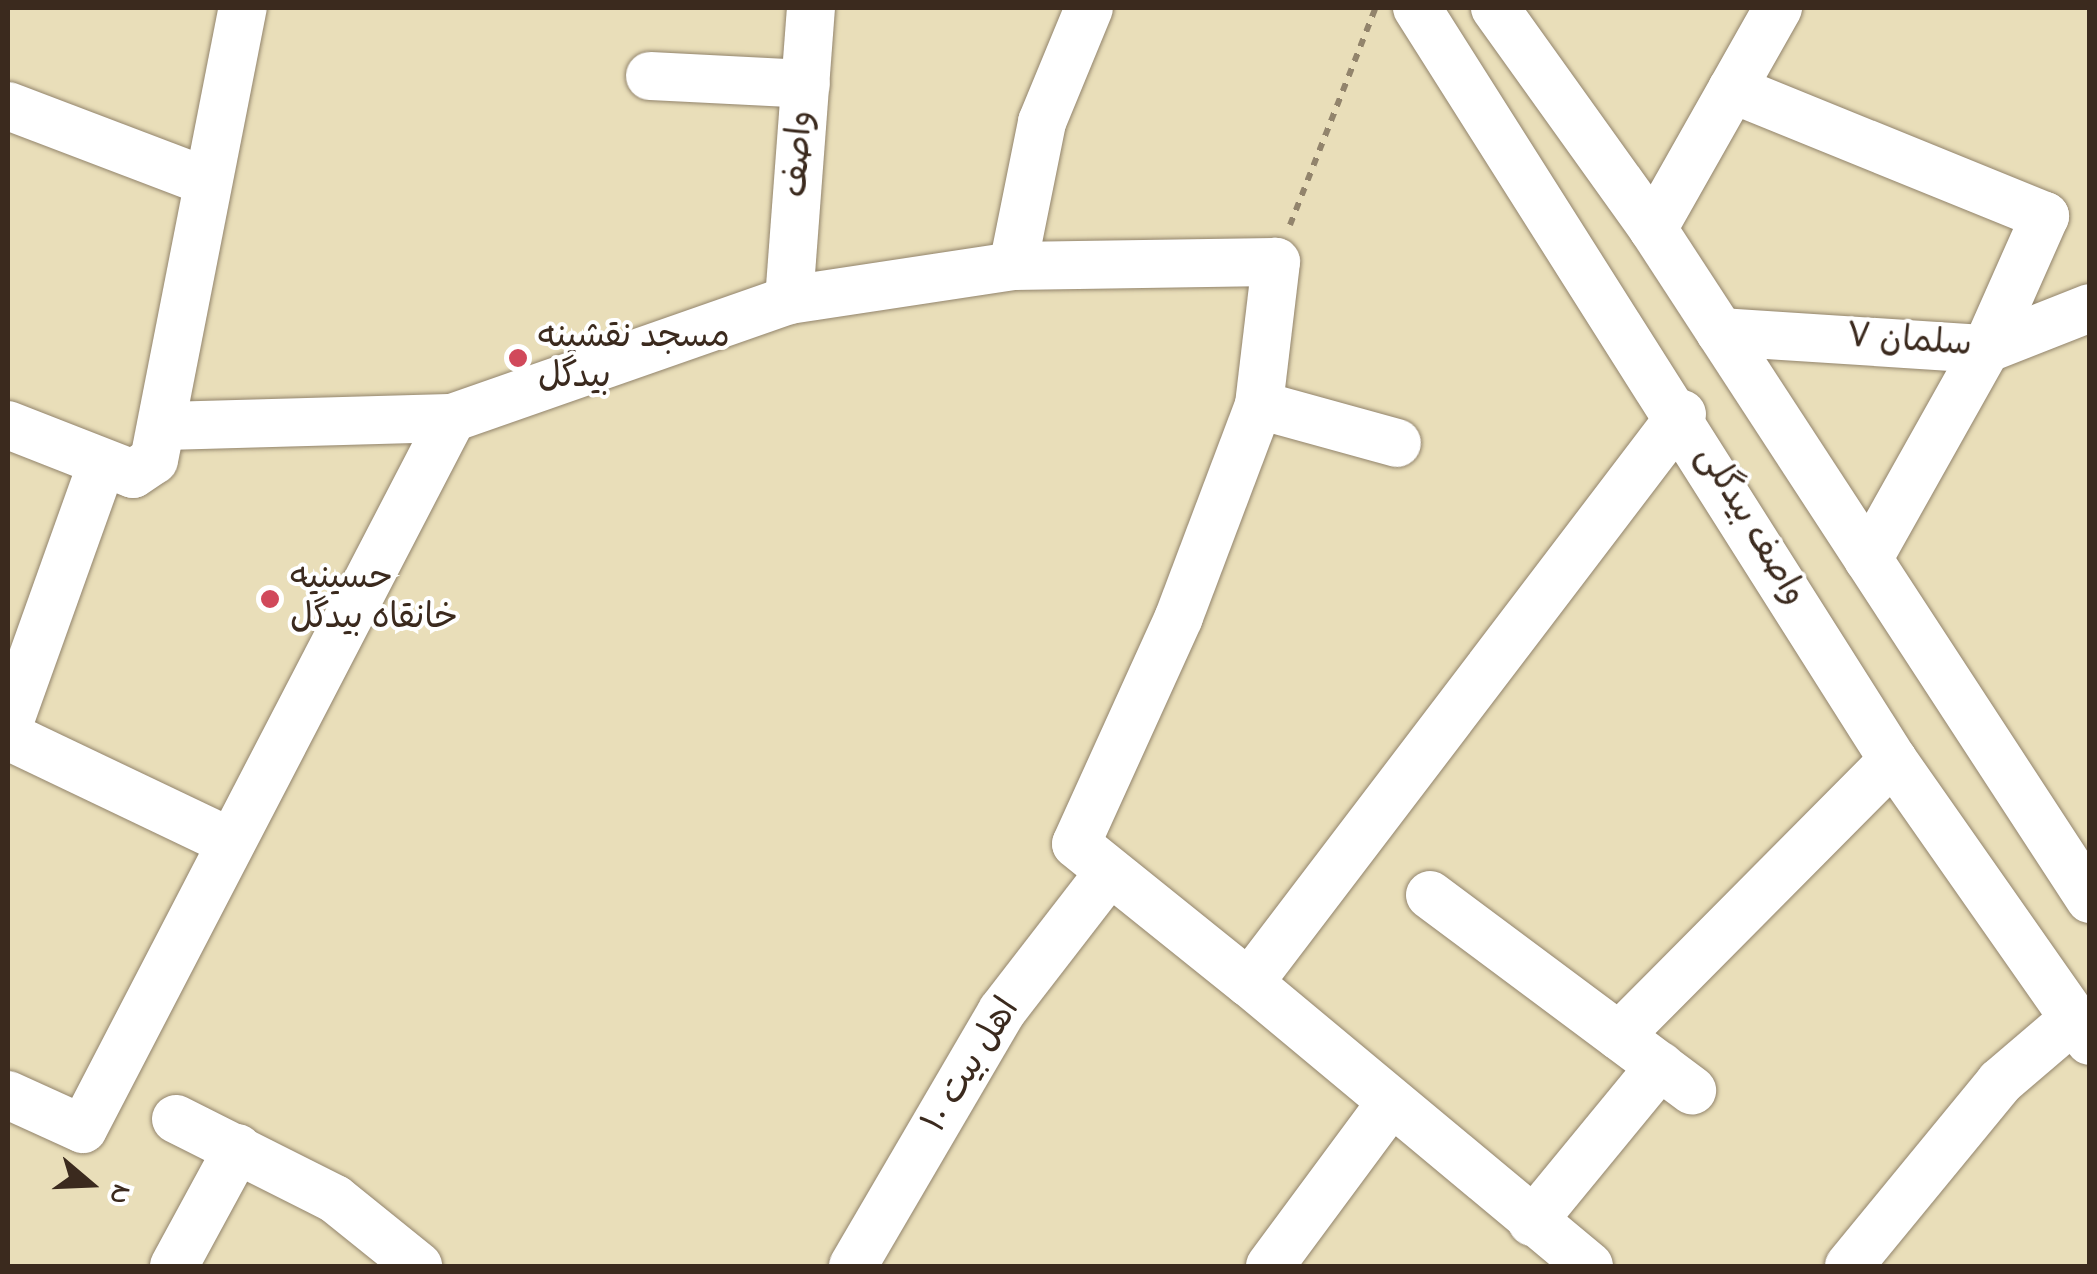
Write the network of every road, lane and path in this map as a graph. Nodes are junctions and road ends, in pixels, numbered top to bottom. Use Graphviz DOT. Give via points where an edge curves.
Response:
graph roads {
  1 [pos="243,8"];
  2 [pos="811,8"];
  3 [pos="1089,8"];
  4 [pos="1375,8"];
  5 [pos="1417,8"];
  6 [pos="1778,8"];
  7 [pos="1518,19"];
  8 [pos="650,76"];
  9 [pos="806,84"];
  10 [pos="1732,89"];
  11 [pos="8,106"];
  12 [pos="205,181"];
  13 [pos="1653,229"];
  14 [pos="1276,262"];
  15 [pos="1012,266"];
  16 [pos="789,300"];
  17 [pos="2090,308"];
  18 [pos="1720,332"];
  19 [pos="1986,350"];
  20 [pos="1259,406"];
  21 [pos="1682,414"];
  22 [pos="452,418"];
  23 [pos="8,425"];
  24 [pos="163,426"];
  25 [pos="1397,443"];
  26 [pos="102,466"];
  27 [pos="1868,559"];
  28 [pos="8,726"];
  29 [pos="8,736"];
  30 [pos="1893,760"];
  31 [pos="226,840"];
  32 [pos="1107,875"];
  33 [pos="1430,894"];
  34 [pos="2089,898"];
  35 [pos="1249,983"];
  36 [pos="2082,1029"];
  37 [pos="1619,1036"];
  38 [pos="8,1095"];
  39 [pos="1388,1106"];
  40 [pos="176,1119"];
  41 [pos="238,1148"];
  42 [pos="1532,1222"];
  43 [pos="174,1266"];
  44 [pos="418,1266"];
  45 [pos="852,1266"];
  46 [pos="1270,1266"];
  47 [pos="1588,1266"];
  48 [pos="1850,1266"];
  1 -- 12 [label="street"];
  2 -- 9 [label="street, واصف"];
  3 -- 15 [label="street" via="1042,122"];
  4 -- 14 [label="path"];
  5 -- 21 [label="street, واصف بیدگلی"];
  6 -- 10 [label="street"];
  7 -- 13 [label="street"];
  8 -- 9 [label="street"];
  9 -- 16 [label="street, واصف"];
  10 -- 13 [label="street"];
  10 -- 19 [label="street" via="2045,216"];
  11 -- 12 [label="street"];
  12 -- 24 [label="street"];
  13 -- 18 [label="street"];
  14 -- 15 [label="street"];
  14 -- 20 [label="street"];
  15 -- 16 [label="street"];
  16 -- 22 [label="street"];
  17 -- 19 [label="street, سلمان ۷"];
  18 -- 19 [label="street, سلمان ۷"];
  18 -- 27 [label="street"];
  19 -- 27 [label="street"];
  20 -- 25 [label="street"];
  20 -- 32 [label="street" via="1179,617 1076,844"];
  21 -- 30 [label="street, واصف بیدگلی"];
  21 -- 35 [label="street"];
  22 -- 24 [label="street"];
  22 -- 31 [label="street"];
  23 -- 26 [label="street"];
  24 -- 26 [label="street" via="146,472"];
  26 -- 28 [label="street"];
  27 -- 34 [label="street"];
  29 -- 31 [label="street"];
  30 -- 36 [label="street, واصف بیدگلی"];
  30 -- 37 [label="street"];
  31 -- 38 [label="street" via="83,1129"];
  32 -- 35 [label="street"];
  32 -- 45 [label="street, اهل بیت ۱۰" via="1002,1011"];
  33 -- 37 [label="street"];
  35 -- 39 [label="street"];
  36 -- 48 [label="street" via="2000,1082"];
  37 -- 42 [label="street" via="1676,1078"];
  39 -- 42 [label="street"];
  39 -- 46 [label="street"];
  40 -- 41 [label="street"];
  41 -- 43 [label="street"];
  41 -- 44 [label="street" via="336,1198"];
  42 -- 47 [label="street"];
}
